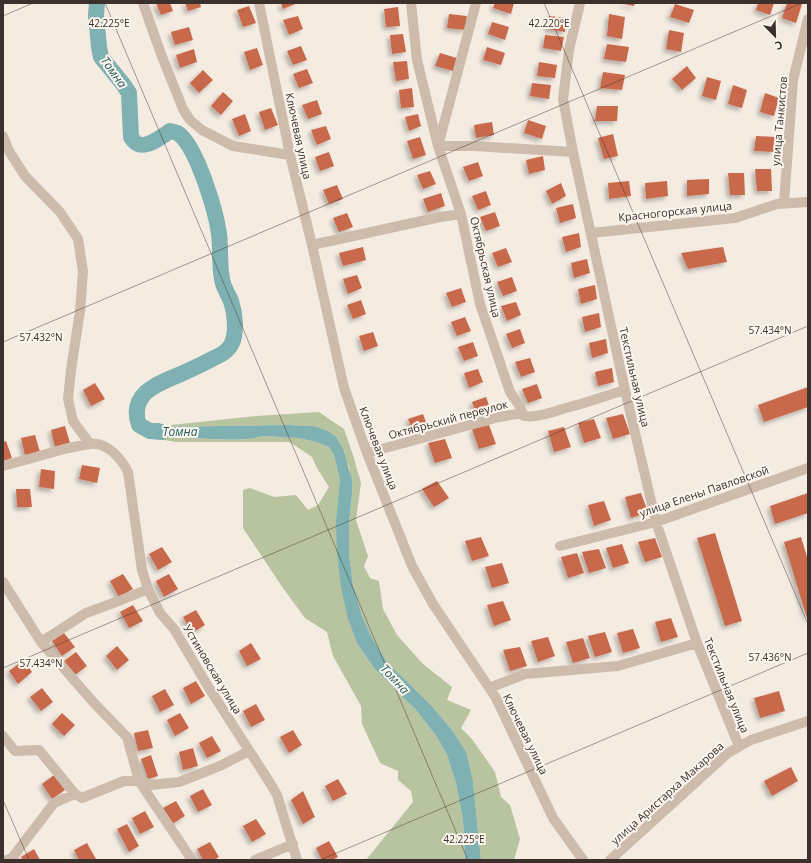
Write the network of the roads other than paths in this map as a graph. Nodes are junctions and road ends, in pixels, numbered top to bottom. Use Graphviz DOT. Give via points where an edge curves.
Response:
graph roads {
  1 [pos="143,3"];
  2 [pos="259,3"];
  3 [pos="411,3"];
  4 [pos="476,3"];
  5 [pos="580,3"];
  6 [pos="808,19"];
  7 [pos="3,136"];
  8 [pos="438,146"];
  9 [pos="572,152"];
  10 [pos="290,155"];
  11 [pos="808,202"];
  12 [pos="784,204"];
  13 [pos="461,214"];
  14 [pos="591,233"];
  15 [pos="312,245"];
  16 [pos="625,390"];
  17 [pos="523,413"];
  18 [pos="90,444"];
  19 [pos="367,453"];
  20 [pos="3,466"];
  21 [pos="808,468"];
  22 [pos="656,522"];
  23 [pos="560,546"];
  24 [pos="3,582"];
  25 [pos="148,589"];
  26 [pos="41,642"];
  27 [pos="697,643"];
  28 [pos="489,688"];
  29 [pos="808,721"];
  30 [pos="3,736"];
  31 [pos="738,746"];
  32 [pos="249,751"];
  33 [pos="139,781"];
  34 [pos="75,794"];
  35 [pos="293,844"];
  36 [pos="7,860"];
  37 [pos="192,860"];
  38 [pos="255,860"];
  39 [pos="297,860"];
  40 [pos="583,860"];
  41 [pos="610,860"];
  1 -- 10 [label="street" via="160,54 190,120 202,130 233,146"];
  2 -- 10 [label="street, Ключевая улица"];
  3 -- 8 [label="street, Октябрьская улица" via="417,60"];
  4 -- 8 [label="street"];
  5 -- 9 [label="street, Текстильная улица" via="569,50 563,99"];
  6 -- 12 [label="street, улица Танкистов" via="793,80"];
  7 -- 18 [label="street" via="25,176 60,212 78,239 83,271 68,399 73,421"];
  8 -- 9 [label="street"];
  8 -- 13 [label="street, Октябрьская улица"];
  9 -- 14 [label="street, Текстильная улица"];
  10 -- 15 [label="street, Ключевая улица"];
  11 -- 12 [label="street, Красногорская улица"];
  12 -- 14 [label="street, Красногорская улица" via="735,218"];
  13 -- 15 [label="street"];
  13 -- 17 [label="street, Октябрьская улица" via="480,304 510,392"];
  14 -- 16 [label="street, Текстильная улица"];
  15 -- 19 [label="street, Ключевая улица" via="344,388"];
  16 -- 17 [label="street, Октябрьский переулок" via="545,415 530,417 524,416"];
  16 -- 22 [label="street, Текстильная улица"];
  17 -- 19 [label="street, Октябрьский переулок" via="499,417"];
  18 -- 20 [label="street"];
  18 -- 25 [label="street, Устиновская улица" via="97,443 109,449 123,461 128,472 142,570"];
  19 -- 28 [label="street, Ключевая улица" via="412,566 433,604"];
  21 -- 22 [label="street, улица Елены Павловской"];
  22 -- 23 [label="street, улица Елены Павловской"];
  22 -- 27 [label="street, Текстильная улица"];
  24 -- 26 [label="street"];
  25 -- 26 [label="street" via="119,602 86,612"];
  25 -- 32 [label="street, Устиновская улица" via="160,613 174,629"];
  26 -- 33 [label="street" via="127,737"];
  27 -- 28 [label="street" via="618,666 525,674"];
  27 -- 31 [label="street, Текстильная улица"];
  28 -- 40 [label="street, Ключевая улица" via="554,818"];
  29 -- 31 [label="street, улица Аристарха Макарова"];
  30 -- 34 [label="street" via="15,751 39,750"];
  31 -- 41 [label="street, улица Аристарха Макарова" via="721,758"];
  32 -- 33 [label="street" via="179,782 151,785"];
  32 -- 35 [label="street, Устиновская улица" via="277,795"];
  33 -- 34 [label="street" via="124,781 82,798"];
  33 -- 37 [label="street"];
  34 -- 36 [label="street" via="54,803 12,858"];
  35 -- 38 [label="street"];
  35 -- 39 [label="street, Устиновская улица"];
}
